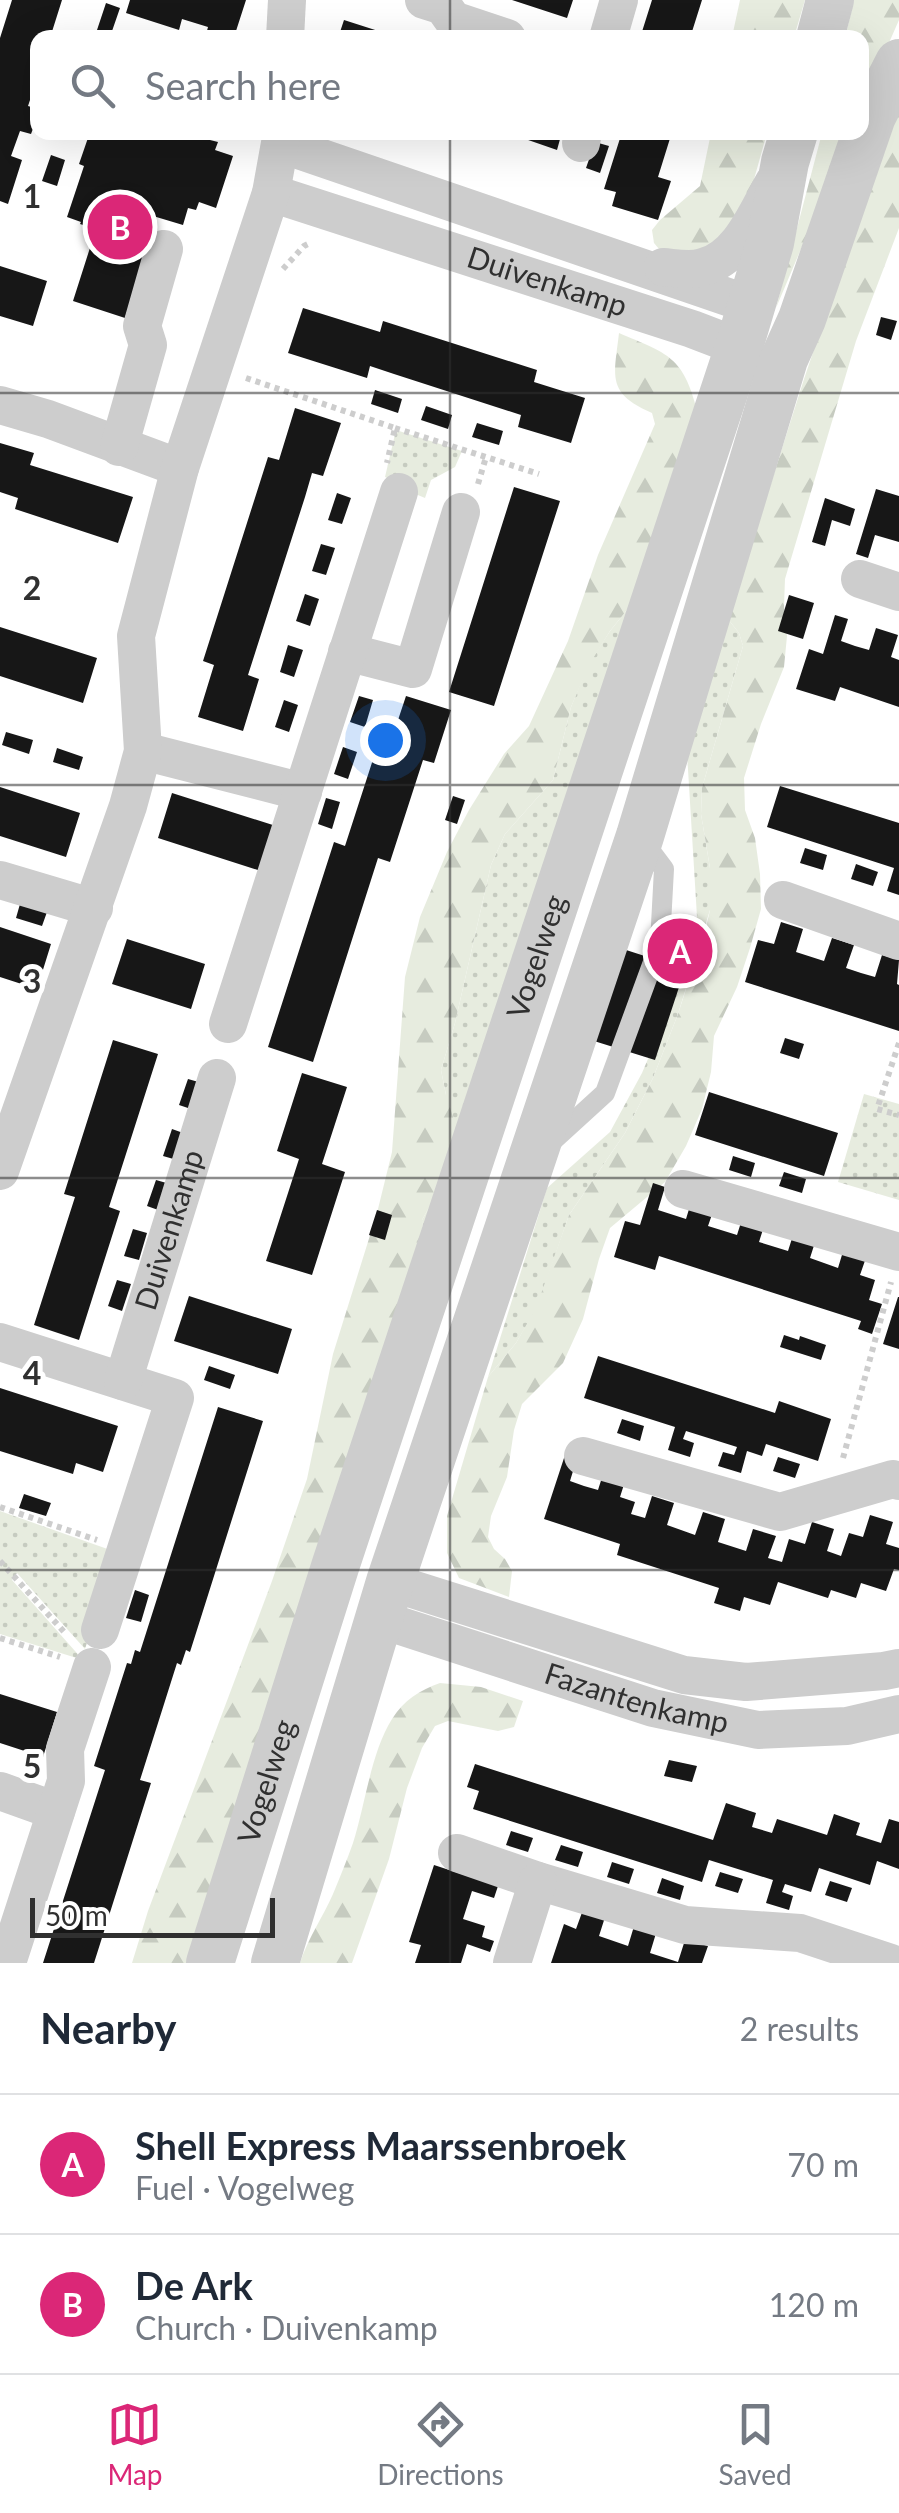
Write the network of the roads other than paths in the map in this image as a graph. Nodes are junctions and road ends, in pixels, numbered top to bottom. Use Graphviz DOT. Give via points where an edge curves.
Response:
graph roads {
  1 [pos="287,0"];
  2 [pos="619,0"];
  3 [pos="830,0"];
  4 [pos="438,2"];
  5 [pos="286,30"];
  6 [pos="483,30"];
  7 [pos="610,30"];
  8 [pos="822,30"];
  9 [pos="899,63"];
  10 [pos="869,124"];
  11 [pos="282,140"];
  12 [pos="288,140"];
  13 [pos="863,140"];
  14 [pos="789,147"];
  15 [pos="271,193"];
  16 [pos="164,249"];
  17 [pos="638,264"];
  18 [pos="745,326"];
  19 [pos="793,339"];
  20 [pos="0,405"];
  21 [pos="119,447"];
  22 [pos="180,468"];
  23 [pos="398,492"];
  24 [pos="460,512"];
  25 [pos="860,579"];
  26 [pos="899,592"];
  27 [pos="347,652"];
  28 [pos="143,751"];
  29 [pos="302,792"];
  30 [pos="0,880"];
  31 [pos="784,900"];
  32 [pos="94,908"];
  33 [pos="899,941"];
  34 [pos="228,1024"];
  35 [pos="218,1078"];
  36 [pos="0,1171"];
  37 [pos="683,1190"];
  38 [pos="899,1252"];
  39 [pos="0,1342"];
  40 [pos="123,1381"];
  41 [pos="584,1456"];
  42 [pos="899,1481"];
  43 [pos="330,1584"];
  44 [pos="385,1600"];
  45 [pos="899,1668"];
  46 [pos="899,1714"];
  47 [pos="0,1790"];
  48 [pos="56,1811"];
  49 [pos="457,1853"];
  50 [pos="538,1881"];
  51 [pos="7,1945"];
  52 [pos="210,1963"];
  53 [pos="276,1963"];
  54 [pos="512,1963"];
  55 [pos="891,1963"];
  1 -- 5 [label="street"];
  2 -- 7 [label="street"];
  3 -- 8 [label="street"];
  4 -- 6 [label="street" via="452,20"];
  9 -- 10 [label="street, Vogelweg"];
  11 -- 15 [label="street, Duivenkamp"];
  12 -- 17 [label="street, Duivenkamp"];
  13 -- 19 [label="street, Vogelweg"];
  14 -- 17 [label="street, Duivenkamp" via="742,239 720,259 685,269"];
  14 -- 18 [label="street, Vogelweg"];
  15 -- 18 [label="street, Duivenkamp"];
  15 -- 22 [label="street, Duivenkamp"];
  16 -- 21 [label="street" via="142,326 148,345"];
  17 -- 18 [label="street, Duivenkamp"];
  18 -- 19 [label="street"];
  18 -- 43 [label="street, Vogelweg"];
  19 -- 44 [label="street, Vogelweg" via="640,836"];
  20 -- 21 [label="street"];
  21 -- 22 [label="street"];
  22 -- 28 [label="street, Duivenkamp" via="136,636"];
  23 -- 27 [label="street"];
  24 -- 27 [label="street" via="413,669"];
  25 -- 26 [label="street"];
  27 -- 29 [label="street"];
  28 -- 29 [label="street"];
  28 -- 32 [label="street, Duivenkamp"];
  29 -- 34 [label="street"];
  30 -- 32 [label="street"];
  31 -- 33 [label="street"];
  32 -- 36 [label="street, Duivenkamp"];
  35 -- 40 [label="street, Duivenkamp"];
  37 -- 38 [label="street"];
  39 -- 40 [label="street"];
  40 -- 48 [label="street" via="175,1398 126,1550 86,1644"];
  41 -- 42 [label="street" via="780,1512"];
  43 -- 44 [label="street"];
  43 -- 52 [label="street, Vogelweg"];
  44 -- 45 [label="street, Fazantenkamp" via="684,1676 746,1682"];
  44 -- 46 [label="street, Fazantenkamp" via="653,1708 758,1730 847,1726"];
  44 -- 53 [label="street, Vogelweg"];
  47 -- 48 [label="street"];
  48 -- 51 [label="street"];
  49 -- 50 [label="street"];
  50 -- 54 [label="street"];
  50 -- 55 [label="street" via="685,1925 800,1933"];
}
